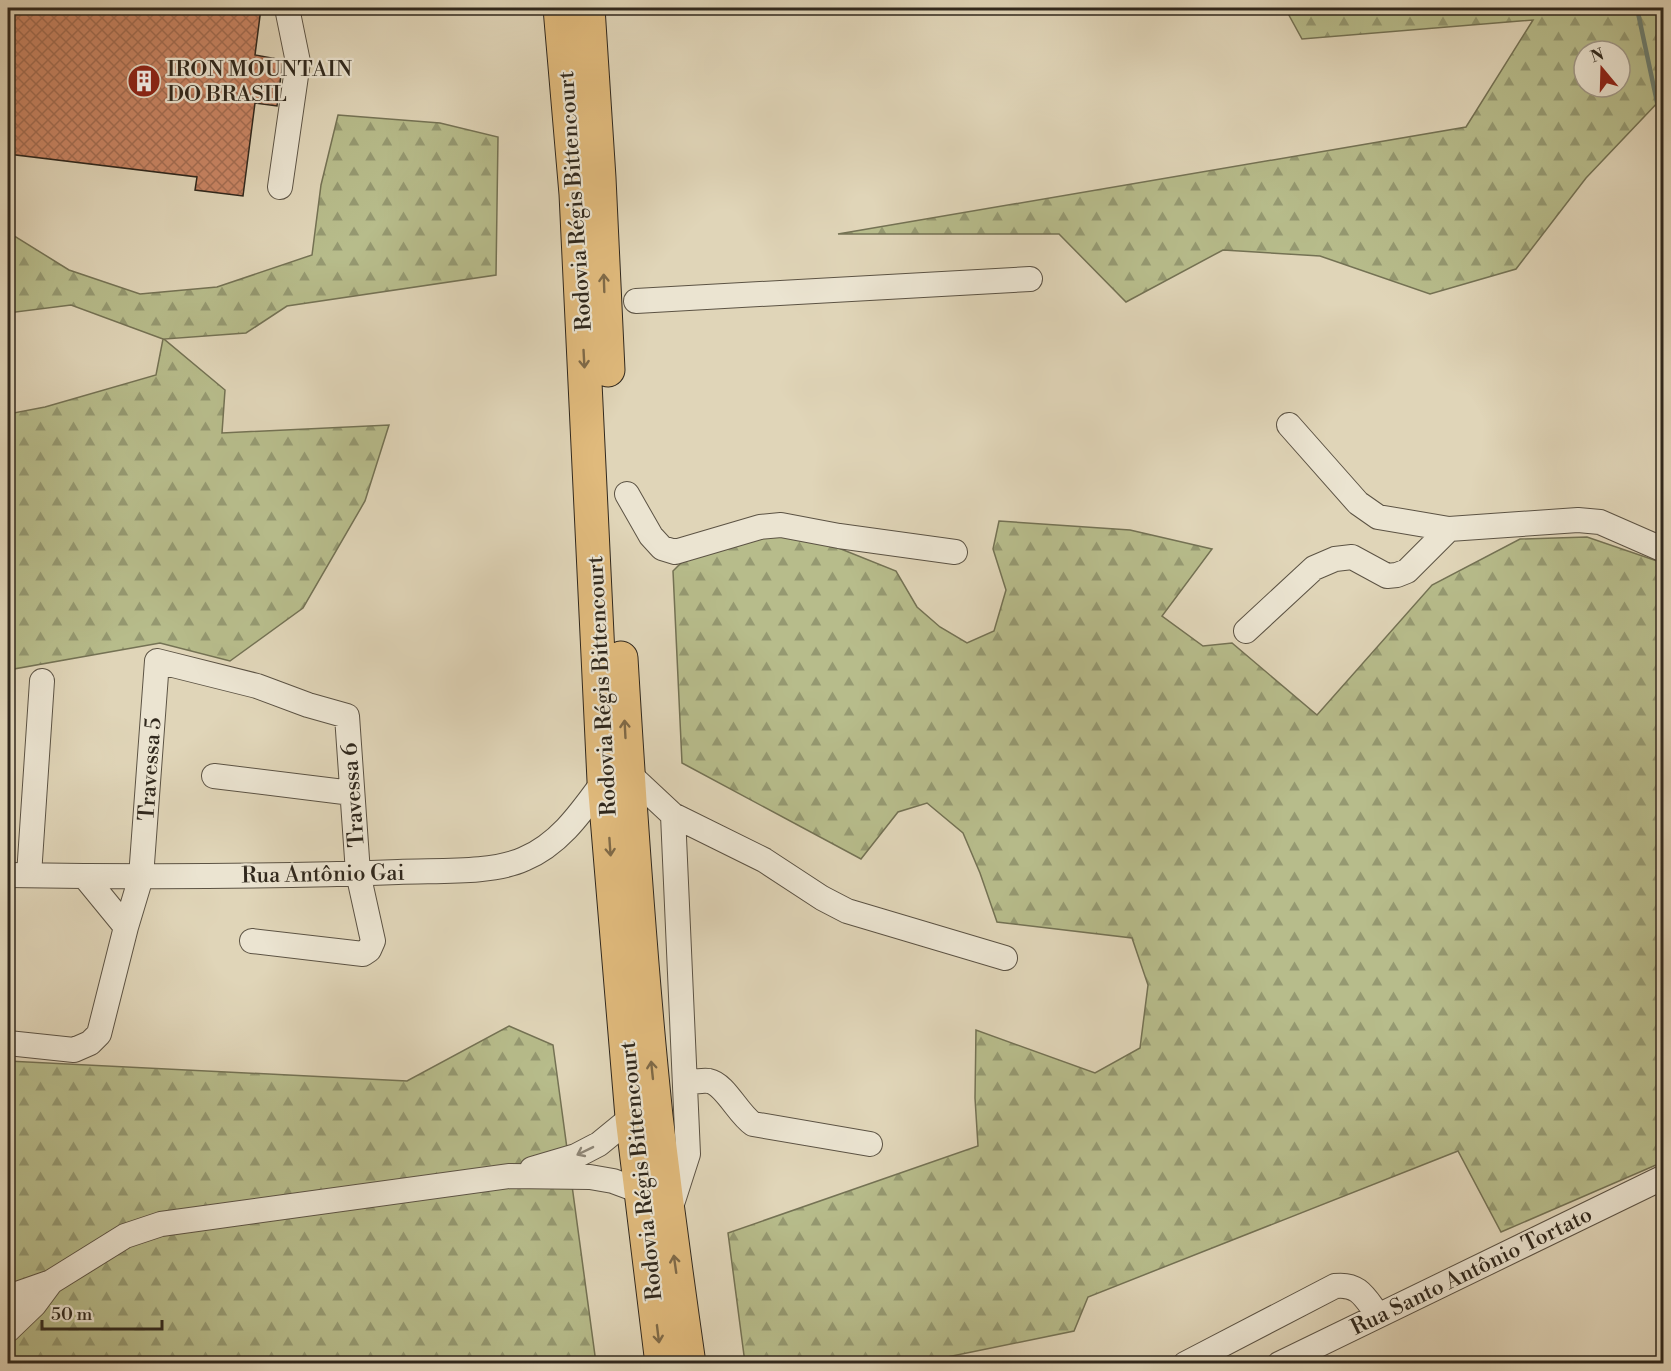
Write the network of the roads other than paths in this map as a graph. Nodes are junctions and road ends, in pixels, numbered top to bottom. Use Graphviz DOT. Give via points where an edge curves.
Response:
graph roads {
  1 [pos="287,8"];
  2 [pos="561,8"];
  3 [pos="588,8"];
  4 [pos="279,188"];
  5 [pos="1030,279"];
  6 [pos="636,301"];
  7 [pos="1289,425"];
  8 [pos="627,494"];
  9 [pos="1449,529"];
  10 [pos="1664,550"];
  11 [pos="955,552"];
  12 [pos="1246,631"];
  13 [pos="42,681"];
  14 [pos="347,716"];
  15 [pos="214,776"];
  16 [pos="616,777"];
  17 [pos="352,793"];
  18 [pos="673,815"];
  19 [pos="358,873"];
  20 [pos="18,875"];
  21 [pos="85,877"];
  22 [pos="141,878"];
  23 [pos="126,927"];
  24 [pos="252,941"];
  25 [pos="1005,958"];
  26 [pos="8,1043"];
  27 [pos="685,1083"];
  28 [pos="632,1117"];
  29 [pos="870,1144"];
  30 [pos="510,1176"];
  31 [pos="1664,1177"];
  32 [pos="640,1191"];
  33 [pos="668,1215"];
  34 [pos="51,1282"];
  35 [pos="8,1297"];
  36 [pos="1378,1315"];
  37 [pos="8,1330"];
  38 [pos="662,1364"];
  39 [pos="688,1364"];
  40 [pos="1185,1364"];
  41 [pos="1279,1364"];
  1 -- 4 [label="street" via="298,62"];
  2 -- 16 [label="highway, Rodovia Régis Bittencourt, one-way"];
  16 -- 3 [label="highway, Rodovia Régis Bittencourt, one-way" via="613,501"];
  5 -- 6 [label="street"];
  7 -- 9 [label="street" via="1358,503 1378,517"];
  8 -- 11 [label="street" via="651,536 662,548 675,552 760,527 781,525"];
  9 -- 10 [label="street" via="1578,520 1600,522"];
  9 -- 12 [label="street" via="1407,571 1397,575 1388,576 1352,557 1314,568"];
  13 -- 20 [label="street"];
  14 -- 17 [label="street, Travessa 6"];
  14 -- 22 [label="street, Travessa 5" via="257,686 157,661"];
  15 -- 17 [label="street"];
  16 -- 18 [label="street"];
  16 -- 19 [label="street, Rua Antônio Gai" via="569,826 523,860 478,868"];
  16 -- 28 [label="highway, Rodovia Régis Bittencourt, one-way"];
  33 -- 16 [label="highway, Rodovia Régis Bittencourt, one-way"];
  17 -- 19 [label="street, Travessa 6"];
  18 -- 25 [label="street" via="764,860 847,911"];
  18 -- 27 [label="street"];
  19 -- 22 [label="street, Rua Antônio Gai"];
  19 -- 24 [label="street, Travessa 6" via="373,941 363,954"];
  20 -- 21 [label="street, Rua Antônio Gai"];
  21 -- 22 [label="street, Rua Antônio Gai"];
  21 -- 23 [label="street"];
  22 -- 23 [label="street, Travessa 5"];
  23 -- 26 [label="street, Travessa 5" via="99,1034 90,1043 74,1050"];
  27 -- 29 [label="street" via="709,1081 719,1085 753,1124"];
  27 -- 33 [label="street" via="688,1154"];
  28 -- 30 [label="street, one-way" via="576,1156"];
  28 -- 32 [label="highway, Rodovia Régis Bittencourt"];
  30 -- 32 [label="street" via="590,1177"];
  30 -- 34 [label="street" via="161,1224 125,1236"];
  31 -- 36 [label="street, Rua Santo Antônio Tortato"];
  32 -- 38 [label="highway, Rodovia Régis Bittencourt, one-way"];
  39 -- 33 [label="highway, Rodovia Régis Bittencourt, one-way"];
  34 -- 35 [label="street"];
  34 -- 37 [label="street"];
  36 -- 40 [label="street" via="1355,1287 1335,1286"];
  36 -- 41 [label="street, Rua Santo Antônio Tortato"];
}
